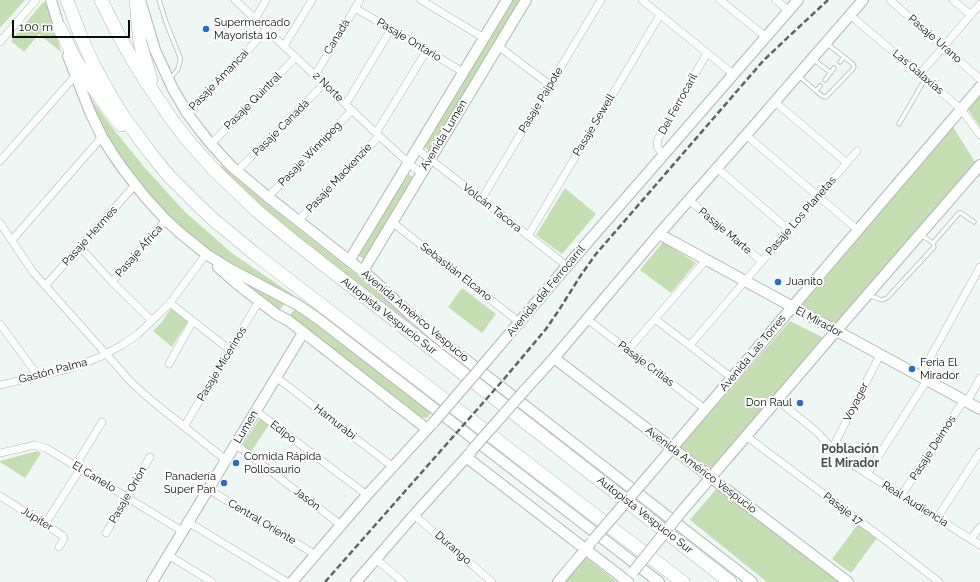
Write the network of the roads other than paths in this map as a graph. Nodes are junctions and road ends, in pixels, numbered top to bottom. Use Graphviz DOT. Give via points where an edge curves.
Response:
graph roads {
  1 [pos="36,0"];
  2 [pos="51,0"];
  3 [pos="68,0"];
  4 [pos="101,0"];
  5 [pos="136,0"];
  6 [pos="140,0"];
  7 [pos="159,0"];
  8 [pos="235,0"];
  9 [pos="266,0"];
  10 [pos="312,0"];
  11 [pos="360,0"];
  12 [pos="421,0"];
  13 [pos="526,0"];
  14 [pos="601,0"];
  15 [pos="642,0"];
  16 [pos="720,0"];
  17 [pos="776,0"];
  18 [pos="798,0"];
  19 [pos="863,0"];
  20 [pos="890,0"];
  21 [pos="953,0"];
  22 [pos="504,1"];
  23 [pos="980,4"];
  24 [pos="355,8"];
  25 [pos="789,11"];
  26 [pos="660,15"];
  27 [pos="850,15"];
  28 [pos="971,15"];
  29 [pos="255,19"];
  30 [pos="59,27"];
  31 [pos="391,29"];
  32 [pos="267,30"];
  33 [pos="766,37"];
  34 [pos="484,38"];
  35 [pos="0,42"];
  36 [pos="826,43"];
  37 [pos="284,46"];
  38 [pos="498,46"];
  39 [pos="944,47"];
  40 [pos="427,50"];
  41 [pos="707,53"];
  42 [pos="296,57"];
  43 [pos="844,57"];
  44 [pos="812,59"];
  45 [pos="840,62"];
  46 [pos="834,68"];
  47 [pos="463,72"];
  48 [pos="830,73"];
  49 [pos="734,74"];
  50 [pos="76,75"];
  51 [pos="315,75"];
  52 [pos="798,75"];
  53 [pos="923,76"];
  54 [pos="980,79"];
  55 [pos="168,80"];
  56 [pos="825,80"];
  57 [pos="324,84"];
  58 [pos="550,85"];
  59 [pos="820,86"];
  60 [pos="980,87"];
  61 [pos="816,90"];
  62 [pos="775,102"];
  63 [pos="160,103"];
  64 [pos="346,104"];
  65 [pos="962,108"];
  66 [pos="352,110"];
  67 [pos="187,113"];
  68 [pos="899,124"];
  69 [pos="377,134"];
  70 [pos="746,135"];
  71 [pos="980,135"];
  72 [pos="102,136"];
  73 [pos="211,144"];
  74 [pos="417,149"];
  75 [pos="857,151"];
  76 [pos="151,154"];
  77 [pos="663,155"];
  78 [pos="430,160"];
  79 [pos="0,161"];
  80 [pos="408,163"];
  81 [pos="847,163"];
  82 [pos="980,165"];
  83 [pos="717,168"];
  84 [pos="237,171"];
  85 [pos="422,173"];
  86 [pos="135,185"];
  87 [pos="818,196"];
  88 [pos="268,197"];
  89 [pos="481,200"];
  90 [pos="689,200"];
  91 [pos="166,220"];
  92 [pos="298,221"];
  93 [pos="392,222"];
  94 [pos="974,222"];
  95 [pos="0,223"];
  96 [pos="789,230"];
  97 [pos="858,230"];
  98 [pos="659,234"];
  99 [pos="919,234"];
  100 [pos="528,236"];
  101 [pos="12,240"];
  102 [pos="933,243"];
  103 [pos="80,247"];
  104 [pos="206,254"];
  105 [pos="706,260"];
  106 [pos="349,261"];
  107 [pos="761,262"];
  108 [pos="567,266"];
  109 [pos="980,267"];
  110 [pos="362,271"];
  111 [pos="745,281"];
  112 [pos="112,282"];
  113 [pos="45,286"];
  114 [pos="867,294"];
  115 [pos="259,301"];
  116 [pos="170,302"];
  117 [pos="298,305"];
  118 [pos="792,307"];
  119 [pos="587,319"];
  120 [pos="655,319"];
  121 [pos="152,321"];
  122 [pos="193,321"];
  123 [pos="289,321"];
  124 [pos="519,322"];
  125 [pos="0,324"];
  126 [pos="836,331"];
  127 [pos="303,333"];
  128 [pos="690,345"];
  129 [pos="230,350"];
  130 [pos="628,350"];
  131 [pos="106,354"];
  132 [pos="880,355"];
  133 [pos="554,358"];
  134 [pos="169,364"];
  135 [pos="38,376"];
  136 [pos="276,377"];
  137 [pos="732,378"];
  138 [pos="923,378"];
  139 [pos="980,378"];
  140 [pos="0,384"];
  141 [pos="777,400"];
  142 [pos="965,401"];
  143 [pos="705,409"];
  144 [pos="980,409"];
  145 [pos="256,411"];
  146 [pos="102,422"];
  147 [pos="430,426"];
  148 [pos="184,427"];
  149 [pos="746,436"];
  150 [pos="235,444"];
  151 [pos="672,448"];
  152 [pos="832,449"];
  153 [pos="980,452"];
  154 [pos="469,453"];
  155 [pos="0,454"];
  156 [pos="150,458"];
  157 [pos="226,460"];
  158 [pos="78,467"];
  159 [pos="393,467"];
  160 [pos="867,474"];
  161 [pos="711,478"];
  162 [pos="208,489"];
  163 [pos="367,495"];
  164 [pos="0,496"];
  165 [pos="902,496"];
  166 [pos="127,497"];
  167 [pos="414,515"];
  168 [pos="937,518"];
  169 [pos="188,522"];
  170 [pos="45,524"];
  171 [pos="341,525"];
  172 [pos="980,526"];
  173 [pos="182,531"];
  174 [pos="106,533"];
  175 [pos="971,539"];
  176 [pos="980,545"];
  177 [pos="59,547"];
  178 [pos="586,549"];
  179 [pos="168,555"];
  180 [pos="316,555"];
  181 [pos="376,559"];
  182 [pos="152,582"];
  183 [pos="212,582"];
  184 [pos="286,582"];
  185 [pos="292,582"];
  186 [pos="356,582"];
  187 [pos="403,582"];
  188 [pos="492,582"];
  189 [pos="558,582"];
  190 [pos="626,582"];
  191 [pos="659,582"];
  192 [pos="683,582"];
  193 [pos="730,582"];
  194 [pos="752,582"];
  195 [pos="848,582"];
  196 [pos="939,582"];
  1 -- 35 [label="street"];
  2 -- 30 [label="street"];
  3 -- 76 [label="highway" via="81,37 104,83 125,119"];
  4 -- 63 [label="highway, Autopista Vespucio Sur" via="131,57"];
  5 -- 63 [label="highway" via="140,43"];
  6 -- 55 [label="street, Avenida Américo Vespucio" via="155,50"];
  7 -- 55 [label="lane" via="180,57 178,69"];
  8 -- 29 [label="street, 2 Norte"];
  9 -- 29 [label="street"];
  10 -- 37 [label="street"];
  11 -- 24 [label="street, Canadá"];
  12 -- 34 [label="street"];
  13 -- 38 [label="street, Avenida Lumen"];
  14 -- 58 [label="street, Pasaje Paipote"];
  15 -- 26 [label="street"];
  16 -- 33 [label="street"];
  17 -- 25 [label="street"];
  18 -- 25 [label="street, Avenida del Ferrocarril"];
  19 -- 27 [label="street"];
  20 -- 39 [label="street, Pasaje Urano"];
  21 -- 28 [label="street"];
  22 -- 34 [label="street, Avenida Lumen"];
  23 -- 28 [label="street"];
  24 -- 31 [label="street, Pasaje Ontario"];
  24 -- 51 [label="street, Canadá"];
  25 -- 33 [label="street, Avenida del Ferrocarril"];
  26 -- 41 [label="street"];
  26 -- 100 [label="street, Pasaje Sewell"];
  27 -- 36 [label="street"];
  27 -- 53 [label="street, Las Galaxias"];
  28 -- 39 [label="street"];
  29 -- 32 [label="street, 2 Norte"];
  30 -- 50 [label="street"];
  30 -- 76 [label="highway" via="99,96 118,122"];
  31 -- 40 [label="street, Pasaje Ontario"];
  31 -- 64 [label="street"];
  32 -- 37 [label="street, 2 Norte"];
  32 -- 67 [label="street, Pasaje Amancai"];
  33 -- 49 [label="street, Avenida del Ferrocarril"];
  34 -- 47 [label="street, Avenida Lumen"];
  36 -- 43 [label="lane"];
  36 -- 44 [label="street"];
  37 -- 42 [label="street, 2 Norte"];
  38 -- 58 [label="street"];
  38 -- 78 [label="street, Avenida Lumen"];
  39 -- 53 [label="street"];
  39 -- 54 [label="street, Pasaje Urano"];
  40 -- 47 [label="street, Pasaje Ontario"];
  40 -- 69 [label="street, Pasaje Mackenzie"];
  41 -- 49 [label="street"];
  41 -- 77 [label="street, Del Ferrocaril" via="658,139 657,145"];
  42 -- 51 [label="street, 2 Norte"];
  42 -- 73 [label="street, Pasaje Quintral"];
  43 -- 45 [label="lane"];
  43 -- 61 [label="lane" via="853,64 853,70 826,97"];
  44 -- 48 [label="lane"];
  44 -- 52 [label="street"];
  46 -- 48 [label="lane"];
  47 -- 74 [label="street, Avenida Lumen"];
  48 -- 56 [label="lane"];
  49 -- 77 [label="street, Avenida del Ferrocarril"];
  50 -- 72 [label="street"];
  50 -- 79 [label="street"];
  51 -- 57 [label="street, 2 Norte"];
  52 -- 61 [label="lane"];
  52 -- 62 [label="street"];
  53 -- 65 [label="street, Las Galaxias"];
  53 -- 68 [label="lane"];
  55 -- 67 [label="street, Avenida Américo Vespucio"];
  57 -- 64 [label="street, 2 Norte"];
  57 -- 84 [label="street, Pasaje Canadá"];
  58 -- 89 [label="street, Pasaje Paipote"];
  59 -- 61 [label="lane"];
  60 -- 65 [label="street, Avenida Las Torres"];
  62 -- 70 [label="street"];
  62 -- 81 [label="street"];
  63 -- 193 [label="highway, Autopista Vespucio Sur" via="213,168 273,225"];
  64 -- 66 [label="street, 2 Norte"];
  65 -- 71 [label="street, Las Galaxias"];
  65 -- 97 [label="street, Avenida Las Torres"];
  66 -- 69 [label="street, 2 Norte"];
  66 -- 88 [label="street, Pasaje Winnipeg"];
  67 -- 73 [label="street, Avenida Américo Vespucio"];
  69 -- 80 [label="street, 2 Norte"];
  69 -- 92 [label="street, Pasaje Mackenzie"];
  70 -- 83 [label="street"];
  70 -- 87 [label="street"];
  72 -- 86 [label="street"];
  72 -- 101 [label="street"];
  73 -- 84 [label="street, Avenida Américo Vespucio"];
  74 -- 78 [label="street, Volcán Tacora"];
  74 -- 80 [label="street, Avenida Lumen"];
  75 -- 81 [label="street, Pasaje Los Planetas"];
  76 -- 192 [label="highway" via="200,208 255,254"];
  77 -- 108 [label="street, Avenida del Ferrocarril"];
  78 -- 85 [label="street, Avenida Lumen"];
  78 -- 89 [label="street, Volcán Tacora"];
  80 -- 85 [label="street, 2 Norte"];
  80 -- 106 [label="street, Avenida Lumen"];
  81 -- 87 [label="street, Pasaje Los Planetas"];
  82 -- 99 [label="street"];
  83 -- 90 [label="street"];
  83 -- 96 [label="street"];
  84 -- 88 [label="street, Avenida Américo Vespucio"];
  85 -- 93 [label="street, Avenida Lumen"];
  86 -- 91 [label="street"];
  86 -- 103 [label="street, Pasaje Hermes"];
  87 -- 96 [label="street, Pasaje Los Planetas"];
  87 -- 97 [label="street"];
  88 -- 92 [label="street, Avenida Américo Vespucio"];
  89 -- 100 [label="street, Volcán Tacora"];
  90 -- 98 [label="street"];
  90 -- 107 [label="street, Pasaje Marte"];
  91 -- 104 [label="street"];
  91 -- 112 [label="street, Pasaje África"];
  92 -- 106 [label="street, Avenida Américo Vespucio"];
  93 -- 110 [label="street, Avenida Lumen"];
  93 -- 124 [label="street, Sebastián Elcano"];
  94 -- 102 [label="lane" via="959,213"];
  95 -- 101 [label="street"];
  96 -- 107 [label="street, Pasaje Los Planetas"];
  97 -- 118 [label="street, Avenida Las Torres"];
  98 -- 105 [label="street, El Mirador"];
  98 -- 119 [label="street"];
  99 -- 102 [label="lane"];
  99 -- 114 [label="street"];
  100 -- 108 [label="street, Volcán Tacora"];
  101 -- 113 [label="street" via="28,266"];
  102 -- 114 [label="lane" via="934,247 887,298 882,300"];
  103 -- 112 [label="street"];
  103 -- 113 [label="street, Pasaje Hermes"];
  104 -- 115 [label="street"];
  104 -- 116 [label="street, Gastón Palma"];
  104 -- 117 [label="street" via="246,279"];
  105 -- 111 [label="street, El Mirador"];
  105 -- 120 [label="street"];
  106 -- 110 [label="street, Avenida Américo Vespucio"];
  107 -- 111 [label="street, Pasaje Los Planetas"];
  108 -- 124 [label="street, Avenida del Ferrocarril"];
  109 -- 138 [label="street"];
  110 -- 194 [label="street, Avenida Américo Vespucio" via="434,335"];
  111 -- 118 [label="street, El Mirador"];
  111 -- 128 [label="street, Pasaje Los Planetas"];
  112 -- 121 [label="street"];
  113 -- 131 [label="street"];
  114 -- 126 [label="street"];
  115 -- 123 [label="street"];
  115 -- 129 [label="street, Pasaje Micerinos"];
  116 -- 121 [label="street, Gastón Palma"];
  116 -- 122 [label="street"];
  117 -- 123 [label="street" via="288,310"];
  117 -- 191 [label="street" via="328,325"];
  118 -- 126 [label="street, El Mirador"];
  118 -- 137 [label="street, Avenida Las Torres"];
  119 -- 130 [label="street, Pasaje Critias"];
  119 -- 133 [label="street"];
  120 -- 128 [label="street"];
  120 -- 130 [label="street"];
  121 -- 131 [label="street, Gastón Palma" via="130,340"];
  122 -- 129 [label="street"];
  122 -- 134 [label="street"];
  123 -- 127 [label="street"];
  124 -- 147 [label="street, Avenida del Ferrocarril, bridge"];
  125 -- 135 [label="street"];
  126 -- 132 [label="street, El Mirador"];
  126 -- 141 [label="street"];
  127 -- 136 [label="street, Lumen"];
  127 -- 147 [label="street"];
  128 -- 137 [label="street"];
  129 -- 148 [label="street, Pasaje Micerinos"];
  130 -- 143 [label="street, Pasaje Critias"];
  131 -- 135 [label="street, Gastón Palma" via="68,369"];
  131 -- 148 [label="street" via="144,395"];
  132 -- 138 [label="street, El Mirador"];
  132 -- 152 [label="street, Voyager"];
  133 -- 151 [label="street, Avenida Américo Vespucio"];
  133 -- 154 [label="street, bridge"];
  135 -- 140 [label="street, Gastón Palma"];
  136 -- 145 [label="street, Lumen"];
  136 -- 159 [label="street, Hamurabi"];
  137 -- 143 [label="street, Avenida Las Torres"];
  138 -- 142 [label="street, El Mirador"];
  138 -- 160 [label="street"];
  139 -- 142 [label="street, Pasaje Deimos"];
  141 -- 149 [label="street"];
  141 -- 152 [label="street, Real Audiencia" via="810,425"];
  142 -- 144 [label="street, El Mirador"];
  142 -- 165 [label="street, Pasaje Deimos"];
  143 -- 151 [label="street, Avenida Las Torres"];
  145 -- 150 [label="street, Lumen"];
  145 -- 163 [label="street, Edipo"];
  146 -- 158 [label="street" via="80,458"];
  147 -- 159 [label="street, Avenida del Ferrocarril"];
  148 -- 157 [label="street"];
  149 -- 161 [label="street"];
  149 -- 196 [label="street, Pasaje 17"];
  150 -- 157 [label="street, Lumen"];
  150 -- 171 [label="street, Jasón"];
  151 -- 161 [label="street, Avenida Américo Vespucio"];
  151 -- 178 [label="street, Avenida Las Torres, bridge"];
  152 -- 160 [label="street, Real Audiencia"];
  153 -- 168 [label="street"];
  154 -- 167 [label="street"];
  154 -- 178 [label="street"];
  155 -- 158 [label="street, El Canelo" via="38,446"];
  156 -- 166 [label="street, Pasaje Orión"];
  157 -- 162 [label="street, Lumen"];
  158 -- 166 [label="street, El Canelo"];
  158 -- 170 [label="street" via="77,474"];
  159 -- 163 [label="street, Avenida del Ferrocarril"];
  160 -- 165 [label="street, Real Audiencia"];
  161 -- 190 [label="street, bridge"];
  161 -- 195 [label="street, Avenida Américo Vespucio"];
  162 -- 169 [label="street, Lumen"];
  162 -- 180 [label="street, Central Oriente"];
  163 -- 171 [label="street, Avenida del Ferrocarril"];
  164 -- 170 [label="street, Júpiter"];
  165 -- 168 [label="street, Real Audiencia"];
  166 -- 173 [label="street, El Canelo"];
  166 -- 174 [label="street, Pasaje Orión"];
  167 -- 181 [label="street"];
  167 -- 188 [label="street, Durango"];
  168 -- 175 [label="street, Real Audiencia"];
  169 -- 173 [label="street, Lumen"];
  169 -- 184 [label="street"];
  170 -- 177 [label="street, Júpiter" via="63,536"];
  171 -- 180 [label="street, Avenida del Ferrocarril"];
  172 -- 175 [label="street"];
  173 -- 179 [label="street, Lumen"];
  175 -- 176 [label="street, Real Audiencia"];
  178 -- 189 [label="street, Avenida Las Torres"];
  178 -- 190 [label="street"];
  179 -- 182 [label="street, Lumen"];
  179 -- 183 [label="street"];
  180 -- 185 [label="street, Avenida del Ferrocarril"];
  181 -- 186 [label="street"];
  181 -- 187 [label="street"];
}
